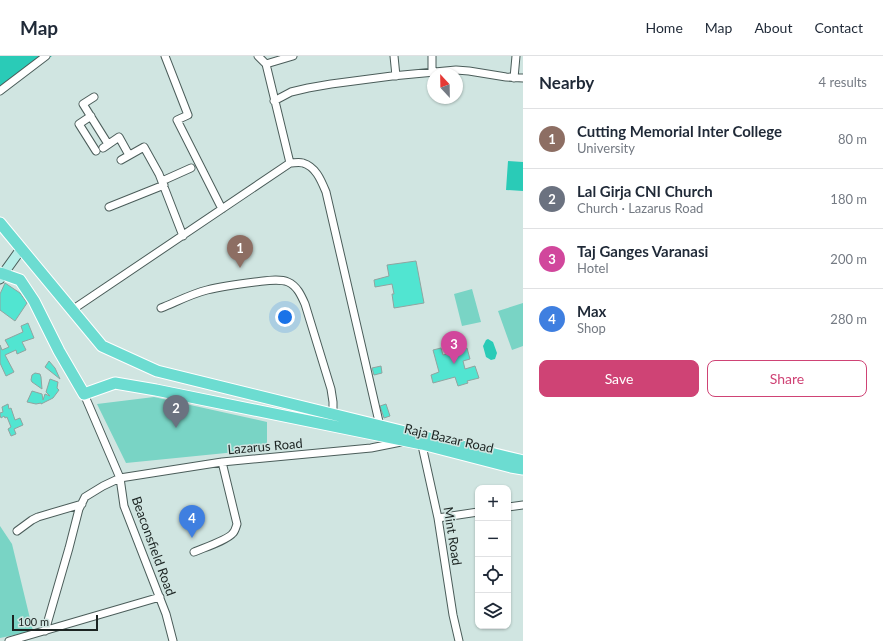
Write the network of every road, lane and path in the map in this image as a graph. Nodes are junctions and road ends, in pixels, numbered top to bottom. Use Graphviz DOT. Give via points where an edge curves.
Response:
graph roads {
  1 [pos="46,56"];
  2 [pos="165,56"];
  3 [pos="258,56"];
  4 [pos="293,56"];
  5 [pos="394,56"];
  6 [pos="432,56"];
  7 [pos="516,56"];
  8 [pos="523,57"];
  9 [pos="266,64"];
  10 [pos="432,68"];
  11 [pos="463,71"];
  12 [pos="427,73"];
  13 [pos="396,76"];
  14 [pos="514,78"];
  15 [pos="523,78"];
  16 [pos="0,90"];
  17 [pos="94,97"];
  18 [pos="274,101"];
  19 [pos="91,116"];
  20 [pos="102,148"];
  21 [pos="130,155"];
  22 [pos="121,160"];
  23 [pos="290,163"];
  24 [pos="191,168"];
  25 [pos="163,183"];
  26 [pos="109,207"];
  27 [pos="222,209"];
  28 [pos="0,223"];
  29 [pos="183,236"];
  30 [pos="22,248"];
  31 [pos="1,275"];
  32 [pos="161,308"];
  33 [pos="72,310"];
  34 [pos="84,394"];
  35 [pos="333,414"];
  36 [pos="380,426"];
  37 [pos="405,437"];
  38 [pos="421,440"];
  39 [pos="523,461"];
  40 [pos="222,462"];
  41 [pos="523,469"];
  42 [pos="120,478"];
  43 [pos="82,504"];
  44 [pos="523,505"];
  45 [pos="511,507"];
  46 [pos="475,512"];
  47 [pos="438,518"];
  48 [pos="17,531"];
  49 [pos="194,552"];
  50 [pos="160,597"];
  51 [pos="45,631"];
  52 [pos="9,641"];
  53 [pos="173,641"];
  54 [pos="459,641"];
  1 -- 16 [label="street"];
  2 -- 27 [label="street" via="188,115 177,120"];
  3 -- 9 [label="street"];
  4 -- 9 [label="street"];
  5 -- 13 [label="street"];
  6 -- 10 [label="street"];
  7 -- 8 [label="street"];
  7 -- 14 [label="street"];
  9 -- 18 [label="street"];
  11 -- 14 [label="street"];
  12 -- 13 [label="street"];
  13 -- 18 [label="street" via="308,88 291,92"];
  14 -- 15 [label="street"];
  17 -- 19 [label="street" via="83,104"];
  18 -- 23 [label="street"];
  19 -- 20 [label="street"];
  19 -- 20 [label="street" via="79,124"];
  20 -- 21 [label="street" via="119,137"];
  21 -- 22 [label="street"];
  21 -- 25 [label="street" via="144,147"];
  23 -- 27 [label="street"];
  23 -- 36 [label="street" via="302,163 311,167 326,192"];
  24 -- 25 [label="street"];
  25 -- 26 [label="street"];
  25 -- 29 [label="street"];
  27 -- 29 [label="street"];
  28 -- 30 [label="main road, Raja Bazar Road"];
  29 -- 33 [label="street"];
  30 -- 31 [label="street"];
  30 -- 33 [label="main road, Raja Bazar Road"];
  31 -- 34 [label="main road" via="20,280"];
  32 -- 35 [label="street" via="188,296 230,285 269,280 288,282 295,287 305,304 333,396"];
  33 -- 35 [label="main road, Raja Bazar Road" via="102,346 157,371"];
  34 -- 37 [label="main road, Raja Bazar Road" via="115,383 368,434"];
  34 -- 42 [label="street, Beaconsfield Road"];
  35 -- 36 [label="main road, Raja Bazar Road"];
  36 -- 37 [label="main road, Raja Bazar Road"];
  37 -- 38 [label="main road, Raja Bazar Road"];
  37 -- 40 [label="street, Lazarus Road" via="371,448"];
  38 -- 39 [label="main road, Raja Bazar Road"];
  38 -- 41 [label="main road, Raja Bazar Road"];
  38 -- 47 [label="street, Mint Road"];
  40 -- 42 [label="street, Lazarus Road"];
  40 -- 49 [label="street" via="236,524 235,530 223,540"];
  42 -- 43 [label="street, Lazarus Road" via="85,497"];
  42 -- 50 [label="street, Beaconsfield Road" via="124,506"];
  43 -- 48 [label="street" via="38,517"];
  43 -- 51 [label="street"];
  44 -- 45 [label="street"];
  46 -- 47 [label="street"];
  47 -- 54 [label="street, Mint Road"];
  50 -- 51 [label="street"];
  50 -- 53 [label="street, Beaconsfield Road"];
  51 -- 52 [label="street"];
}
